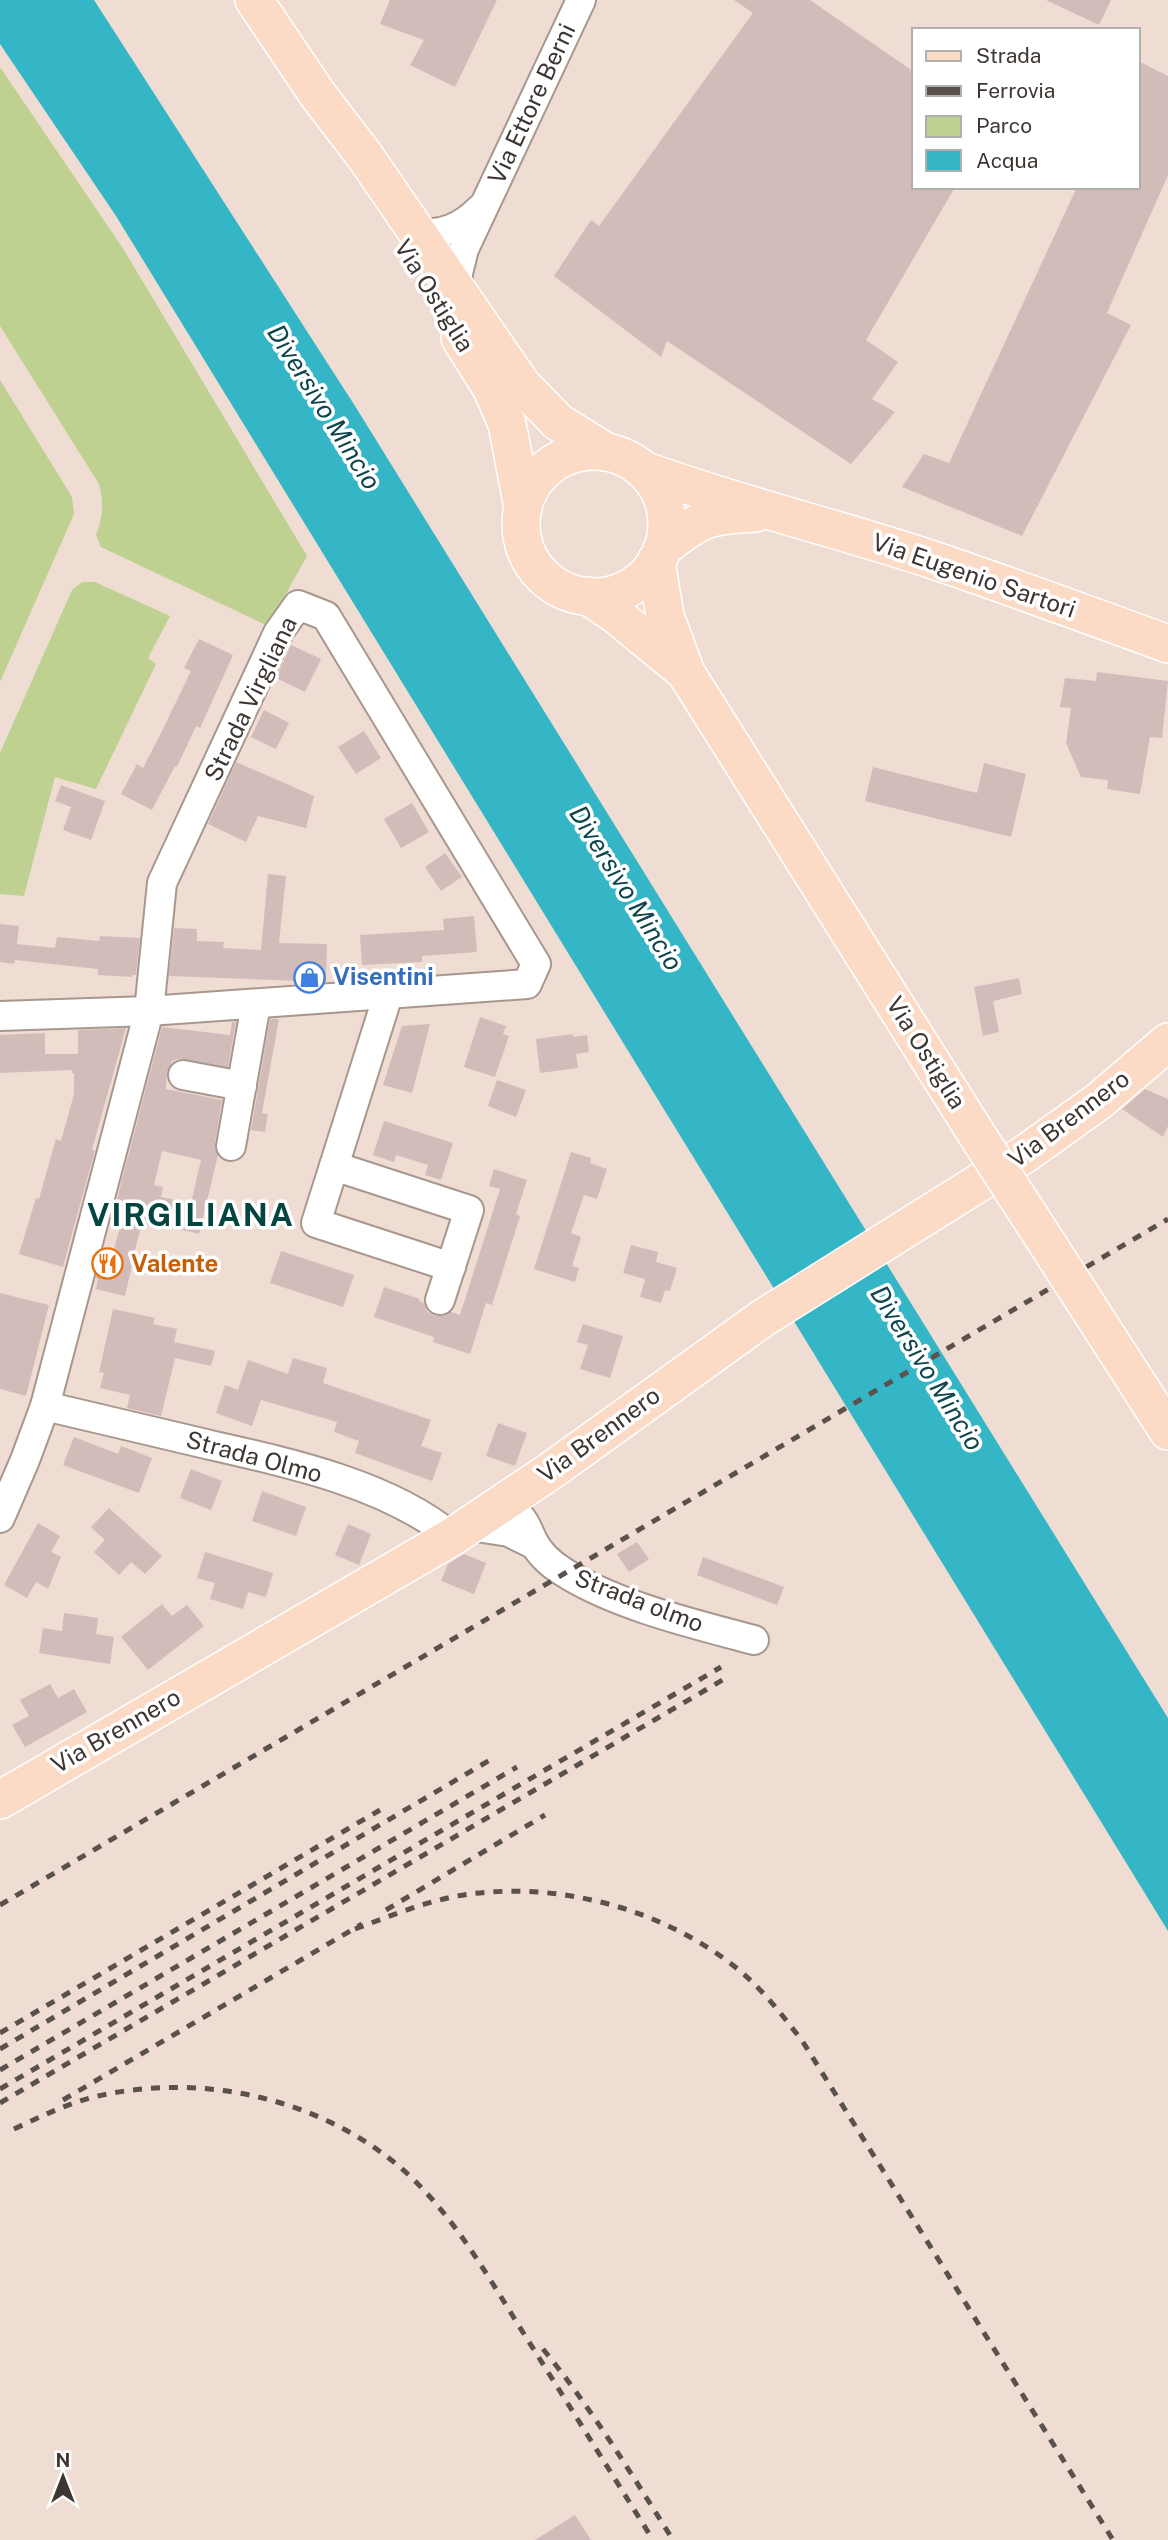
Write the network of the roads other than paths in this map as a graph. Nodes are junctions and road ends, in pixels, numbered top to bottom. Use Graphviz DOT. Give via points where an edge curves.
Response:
graph roads {
  1 [pos="254,0"];
  2 [pos="581,0"];
  3 [pos="318,95"];
  4 [pos="355,168"];
  5 [pos="482,207"];
  6 [pos="417,233"];
  7 [pos="454,270"];
  8 [pos="606,452"];
  9 [pos="643,470"];
  10 [pos="523,507"];
  11 [pos="779,512"];
  12 [pos="659,555"];
  13 [pos="588,596"];
  14 [pos="1168,644"];
  15 [pos="686,673"];
  16 [pos="388,995"];
  17 [pos="256,1004"];
  18 [pos="149,1011"];
  19 [pos="0,1016"];
  20 [pos="1168,1042"];
  21 [pos="183,1074"];
  22 [pos="242,1086"];
  23 [pos="231,1146"];
  24 [pos="334,1166"];
  25 [pos="451,1267"];
  26 [pos="440,1300"];
  27 [pos="45,1406"];
  28 [pos="1168,1431"];
  29 [pos="0,1518"];
  30 [pos="472,1524"];
  31 [pos="754,1640"];
  32 [pos="3,1797"];
  1 -- 3 [label="main road, Via Ostiglia"];
  2 -- 5 [label="street, Via Ettore Berni"];
  3 -- 4 [label="main road, Via Ostiglia"];
  3 -- 6 [label="main road, Via Ostiglia"];
  4 -- 7 [label="main road" via="375,187 426,265"];
  4 -- 10 [label="main road, Via Ostiglia" via="492,389 507,424"];
  5 -- 6 [label="street, Via Ettore Berni" via="461,226"];
  5 -- 7 [label="street, Via Ettore Berni"];
  6 -- 7 [label="main road, Via Ostiglia"];
  7 -- 8 [label="main road, Via Ostiglia" via="522,385 558,422"];
  8 -- 9 [label="main road"];
  8 -- 10 [label="main road" via="583,452 556,462 537,478"];
  9 -- 11 [label="main road, Via Eugenio Sartori"];
  9 -- 12 [label="main road" via="658,489 666,512 666,534"];
  10 -- 13 [label="main road" via="522,535 537,569 563,589"];
  11 -- 12 [label="main road, Via Eugenio Sartori" via="702,520"];
  11 -- 14 [label="main road, Via Eugenio Sartori" via="928,558"];
  12 -- 13 [label="main road" via="642,578 628,587"];
  12 -- 15 [label="main road, Via Ostiglia" via="661,603"];
  13 -- 15 [label="main road, Via Ostiglia"];
  15 -- 28 [label="main road, Via Ostiglia, bridge"];
  16 -- 17 [label="street"];
  16 -- 18 [label="street, Strada Virgliana" via="527,984 536,964 326,616 298,605 278,633 162,883"];
  16 -- 24 [label="street"];
  17 -- 18 [label="street"];
  17 -- 22 [label="street"];
  18 -- 19 [label="street"];
  18 -- 27 [label="street"];
  20 -- 30 [label="main road, Via Brennero" via="1099,1101 1035,1146 763,1318"];
  21 -- 22 [label="street"];
  22 -- 23 [label="street"];
  24 -- 25 [label="street" via="316,1223"];
  24 -- 25 [label="street" via="472,1199"];
  25 -- 26 [label="street"];
  27 -- 29 [label="street"];
  27 -- 30 [label="street, Strada Olmo" via="285,1462 371,1491 422,1515"];
  30 -- 31 [label="street, Strada olmo" via="505,1510 521,1518 550,1563 595,1588 660,1614"];
  30 -- 32 [label="main road, Via Brennero"];
}
